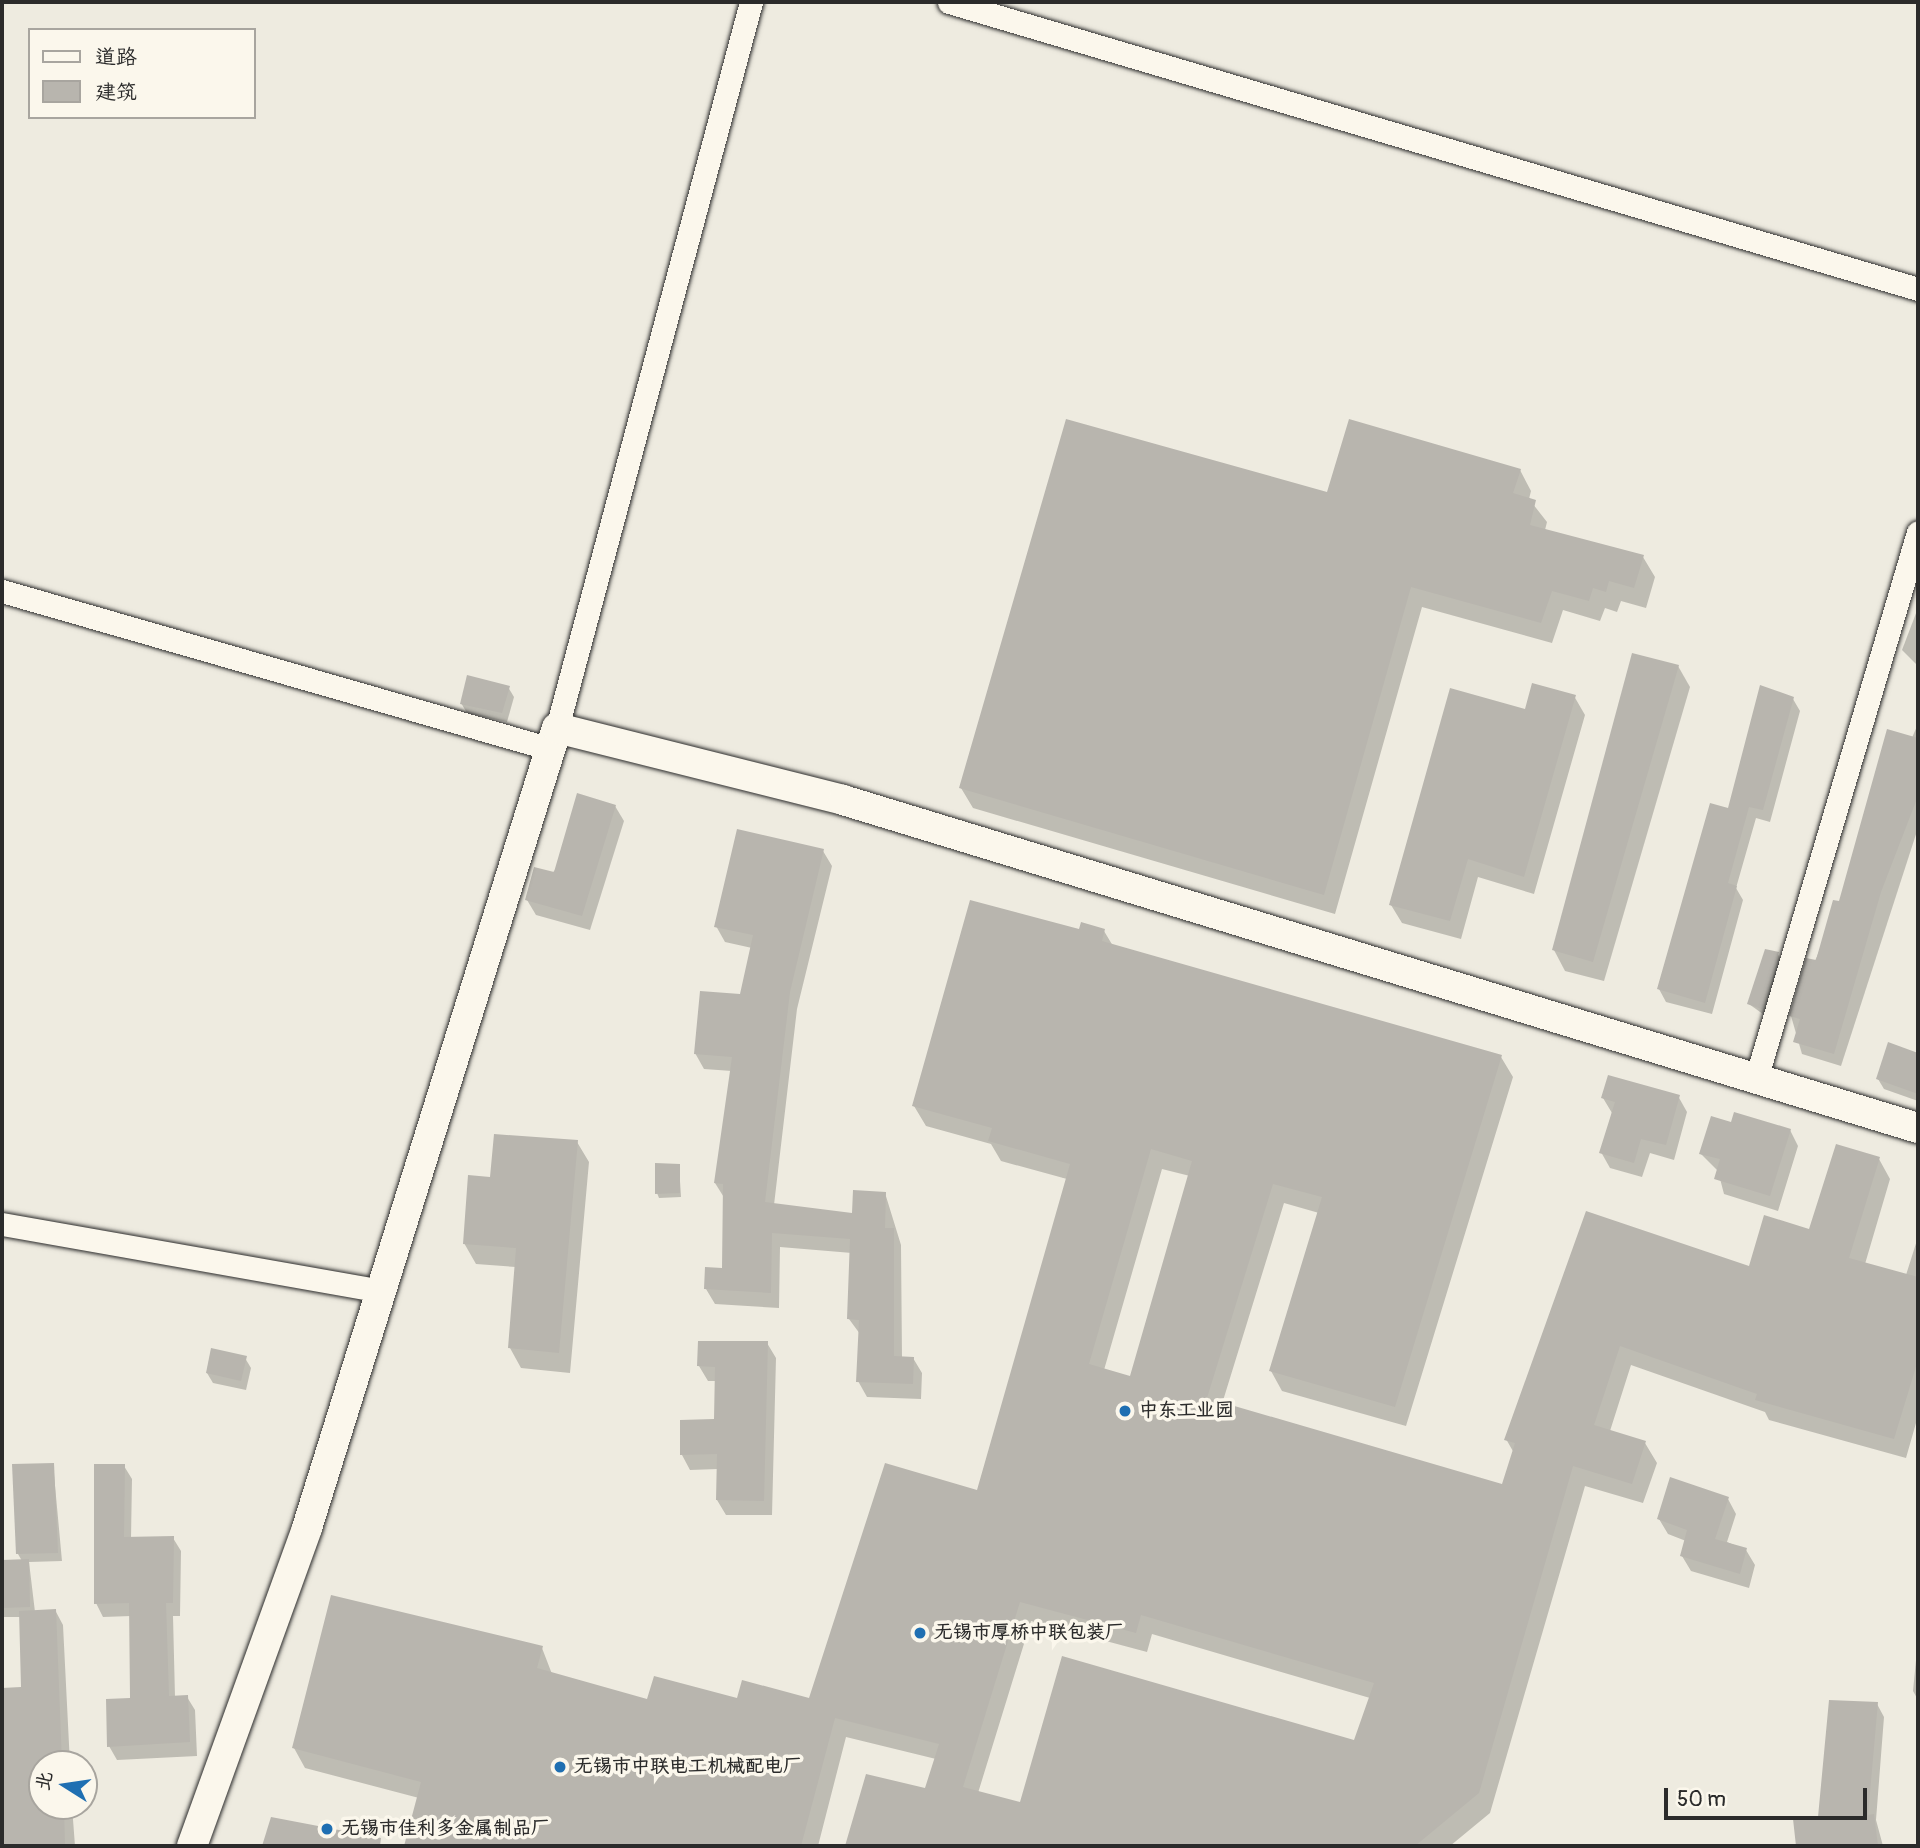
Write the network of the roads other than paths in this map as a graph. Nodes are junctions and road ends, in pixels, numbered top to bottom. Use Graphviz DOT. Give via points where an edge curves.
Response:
graph roads {
  1 [pos="751,2"];
  2 [pos="949,2"];
  3 [pos="1918,289"];
  4 [pos="1918,532"];
  5 [pos="2,591"];
  6 [pos="554,738"];
  7 [pos="1756,1079"];
  8 [pos="1918,1128"];
  9 [pos="2,1224"];
  10 [pos="381,1291"];
  11 [pos="192,1846"];
  1 -- 6 [label="street"];
  2 -- 3 [label="street"];
  4 -- 7 [label="street"];
  5 -- 6 [label="street"];
  6 -- 7 [label="street" via="843,800"];
  6 -- 10 [label="street"];
  7 -- 8 [label="street"];
  9 -- 10 [label="street"];
  10 -- 11 [label="street" via="307,1528"];
}
